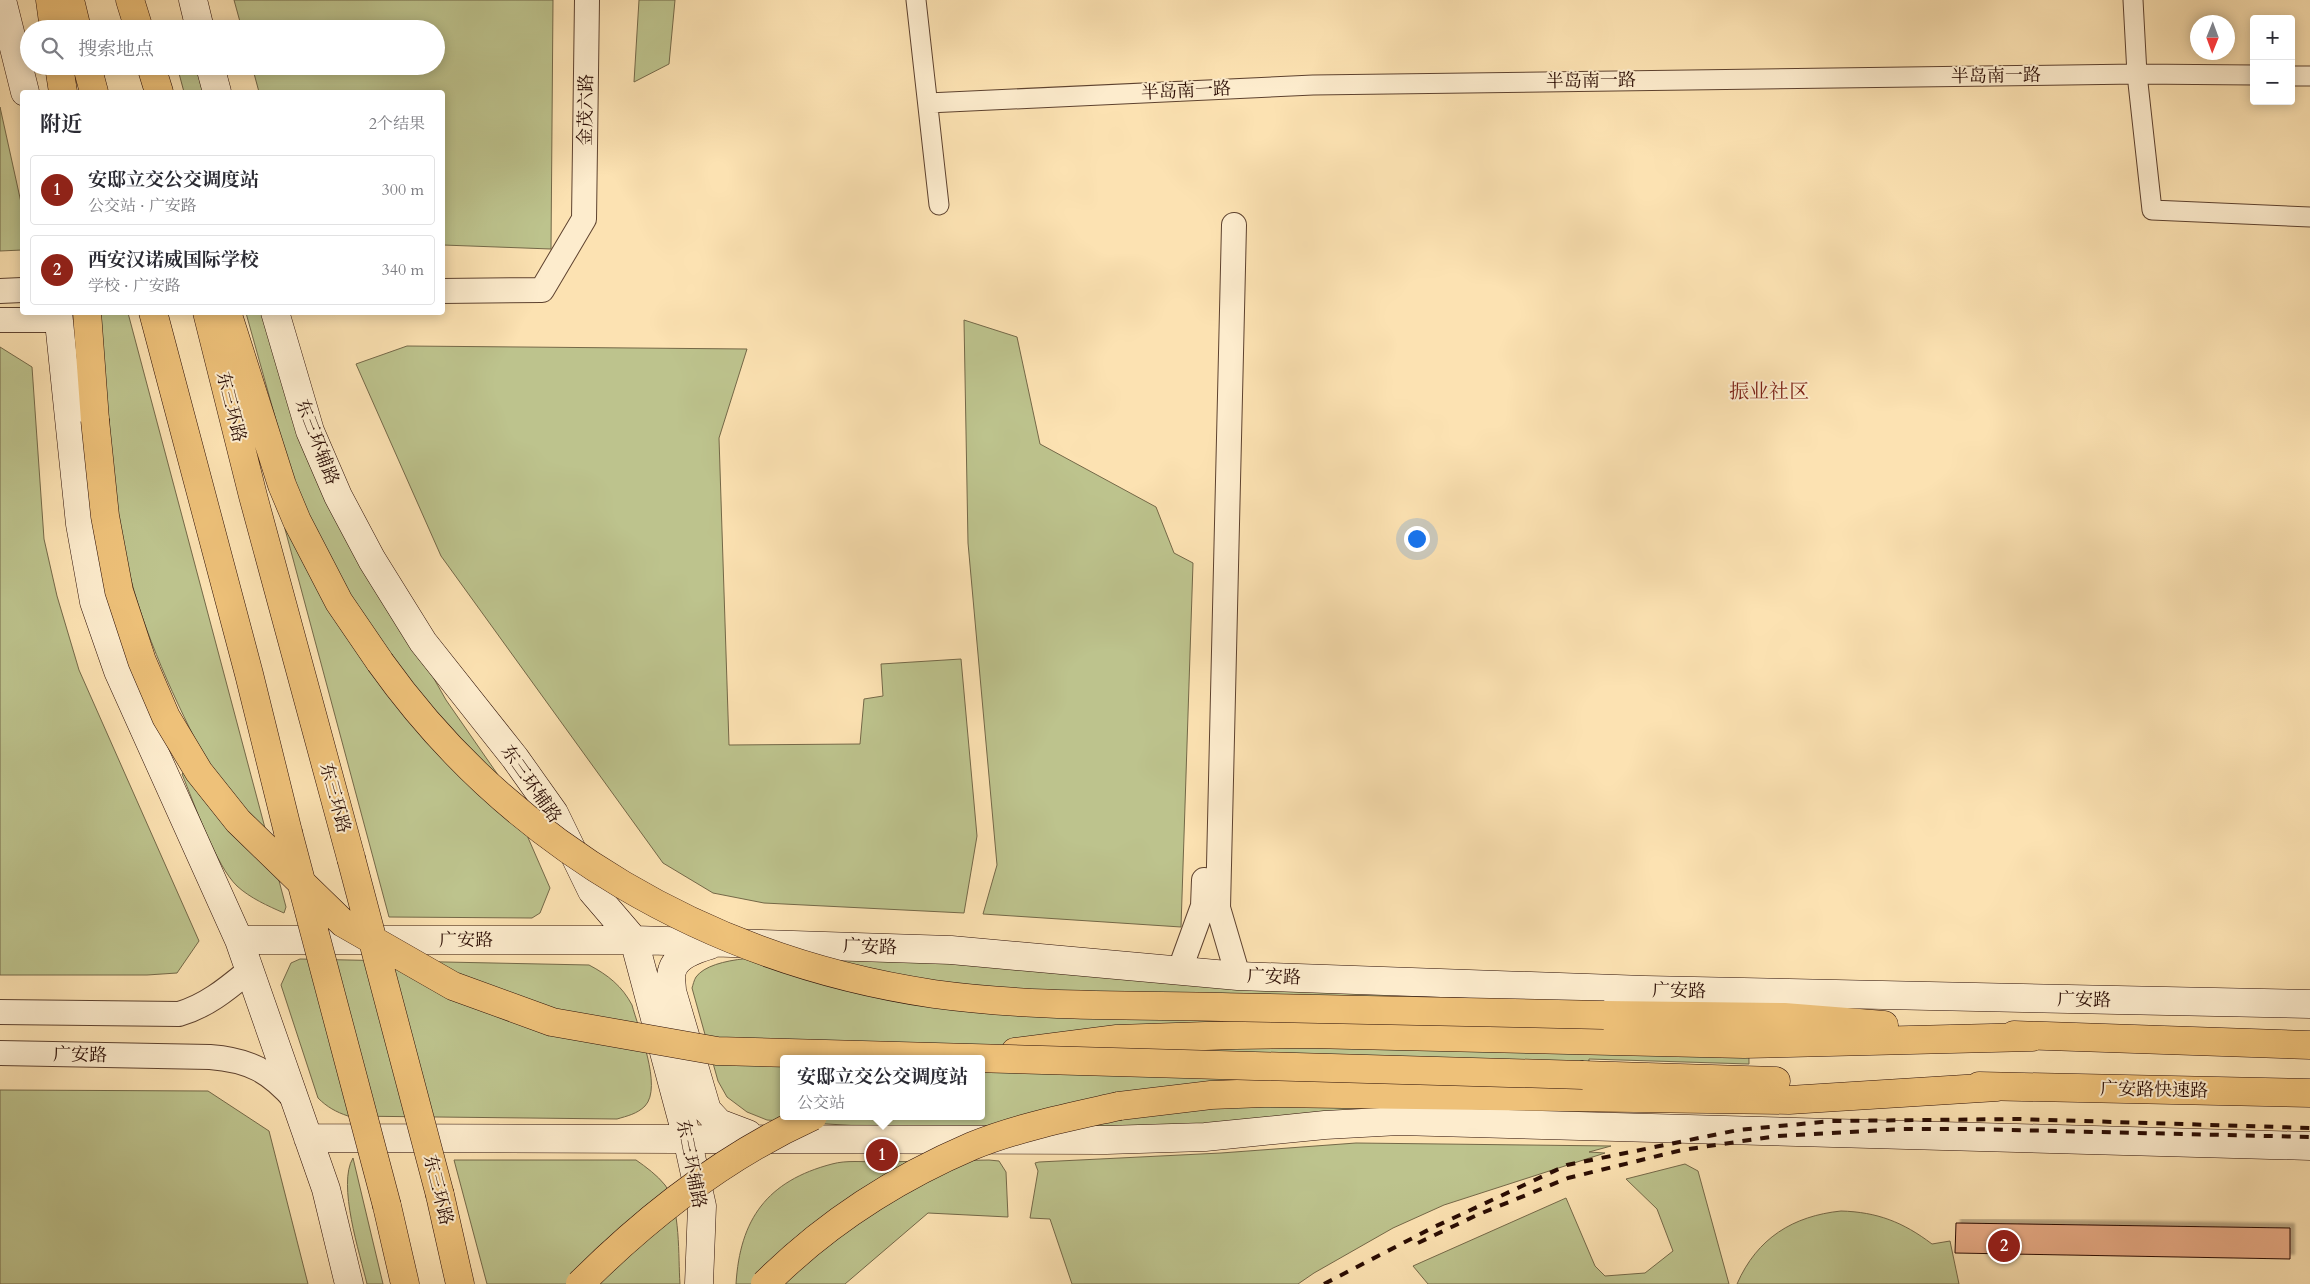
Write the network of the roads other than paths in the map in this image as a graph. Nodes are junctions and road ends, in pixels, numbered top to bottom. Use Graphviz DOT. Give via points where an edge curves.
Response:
graph roads {
  1 [pos="2,0"];
  2 [pos="50,0"];
  3 [pos="70,0"];
  4 [pos="129,0"];
  5 [pos="193,0"];
  6 [pos="587,0"];
  7 [pos="916,0"];
  8 [pos="2132,0"];
  9 [pos="53,20"];
  10 [pos="75,20"];
  11 [pos="132,20"];
  12 [pos="136,20"];
  13 [pos="198,20"];
  14 [pos="20,72"];
  15 [pos="2137,74"];
  16 [pos="21,75"];
  17 [pos="60,75"];
  18 [pos="89,75"];
  19 [pos="146,75"];
  20 [pos="154,75"];
  21 [pos="212,75"];
  22 [pos="2250,75"];
  23 [pos="2295,76"];
  24 [pos="2310,76"];
  25 [pos="24,90"];
  26 [pos="63,90"];
  27 [pos="93,90"];
  28 [pos="150,90"];
  29 [pos="158,90"];
  30 [pos="216,90"];
  31 [pos="928,103"];
  32 [pos="940,205"];
  33 [pos="2310,217"];
  34 [pos="0,290"];
  35 [pos="20,290"];
  36 [pos="445,291"];
  37 [pos="87,315"];
  38 [pos="155,315"];
  39 [pos="208,315"];
  40 [pos="228,315"];
  41 [pos="276,315"];
  42 [pos="59,316"];
  43 [pos="0,320"];
  44 [pos="239,940"];
  45 [pos="634,940"];
  46 [pos="722,942"];
  47 [pos="250,970"];
  48 [pos="1179,972"];
  49 [pos="1238,976"];
  50 [pos="2310,1004"];
  51 [pos="0,1012"];
  52 [pos="2032,1037"];
  53 [pos="2310,1046"];
  54 [pos="0,1053"];
  55 [pos="816,1055"];
  56 [pos="985,1058"];
  57 [pos="985,1062"];
  58 [pos="1579,1086"];
  59 [pos="1997,1087"];
  60 [pos="2310,1093"];
  61 [pos="296,1100"];
  62 [pos="1788,1100"];
  63 [pos="805,1120"];
  64 [pos="1630,1127"];
  65 [pos="308,1138"];
  66 [pos="687,1138"];
  67 [pos="763,1139"];
  68 [pos="2310,1146"];
  69 [pos="350,1284"];
  70 [pos="405,1284"];
  71 [pos="460,1284"];
  72 [pos="580,1284"];
  73 [pos="699,1284"];
  74 [pos="765,1284"];
  1 -- 14 [label="main road"];
  2 -- 9 [label="highway"];
  3 -- 10 [label="highway"];
  4 -- 11 [label="highway"];
  4 -- 12 [label="highway"];
  5 -- 13 [label="main road"];
  6 -- 36 [label="street, 金茂六路" via="584,219 542,290"];
  7 -- 31 [label="street"];
  8 -- 15 [label="street"];
  15 -- 22 [label="street, 半岛南一路"];
  15 -- 31 [label="street, 半岛南一路" via="1313,85"];
  15 -- 33 [label="street" via="2152,210"];
  16 -- 25 [label="main road"];
  17 -- 26 [label="highway"];
  18 -- 27 [label="highway"];
  19 -- 28 [label="highway"];
  20 -- 29 [label="highway"];
  21 -- 30 [label="main road"];
  23 -- 24 [label="street"];
  31 -- 32 [label="street"];
  34 -- 35 [label="street"];
  37 -- 55 [label="highway, bridge" via="105,516 119,591 142,661 166,717 198,772 238,821 343,923 454,986 552,1022 717,1051"];
  38 -- 70 [label="highway, bridge"];
  39 -- 71 [label="highway, 东三环路, bridge" via="440,1195"];
  40 -- 52 [label="highway, bridge" via="282,485 297,521 339,602 418,712 524,818 632,891 712,931 783,959 874,983 936,994 1043,1004 1784,1017"];
  41 -- 45 [label="main road, 东三环辅路" via="310,432 338,496 372,560 423,642 554,813 592,891"];
  42 -- 43 [label="street"];
  42 -- 44 [label="main road" via="80,524 94,602 118,671"];
  44 -- 45 [label="main road, 广安路"];
  44 -- 47 [label="main road"];
  45 -- 46 [label="main road, 广安路"];
  45 -- 66 [label="main road, 东三环辅路"];
  46 -- 48 [label="main road, 广安路" via="951,950"];
  46 -- 67 [label="main road" via="678,959 672,971 672,991 707,1110 719,1123"];
  47 -- 51 [label="street" via="196,1010 179,1014"];
  47 -- 61 [label="main road"];
  48 -- 49 [label="main road, 广安路"];
  48 -- 49 [label="street" via="1203,906 1226,224 1218,908"];
  49 -- 50 [label="main road, 广安路" via="1645,990"];
  52 -- 53 [label="highway"];
  52 -- 56 [label="highway, bridge" via="1744,1044 1309,1034 1216,1035 1117,1039"];
  54 -- 61 [label="street, 广安路" via="236,1059 259,1069 282,1085"];
  57 -- 58 [label="highway, bridge"];
  58 -- 59 [label="highway"];
  58 -- 62 [label="highway"];
  58 -- 74 [label="highway, bridge" via="1211,1094 1119,1106 1066,1117 974,1146 905,1179 818,1236"];
  59 -- 60 [label="highway, 广安路快速路"];
  59 -- 62 [label="highway"];
  61 -- 65 [label="main road"];
  62 -- 64 [label="main road"];
  63 -- 72 [label="highway, bridge" via="760,1143 715,1172 637,1231"];
  64 -- 67 [label="main road" via="1399,1121 1205,1137 1106,1140"];
  64 -- 68 [label="main road"];
  65 -- 66 [label="main road"];
  65 -- 69 [label="main road" via="326,1189"];
  66 -- 67 [label="main road"];
  66 -- 73 [label="main road, 东三环辅路" via="702,1206"];
}
